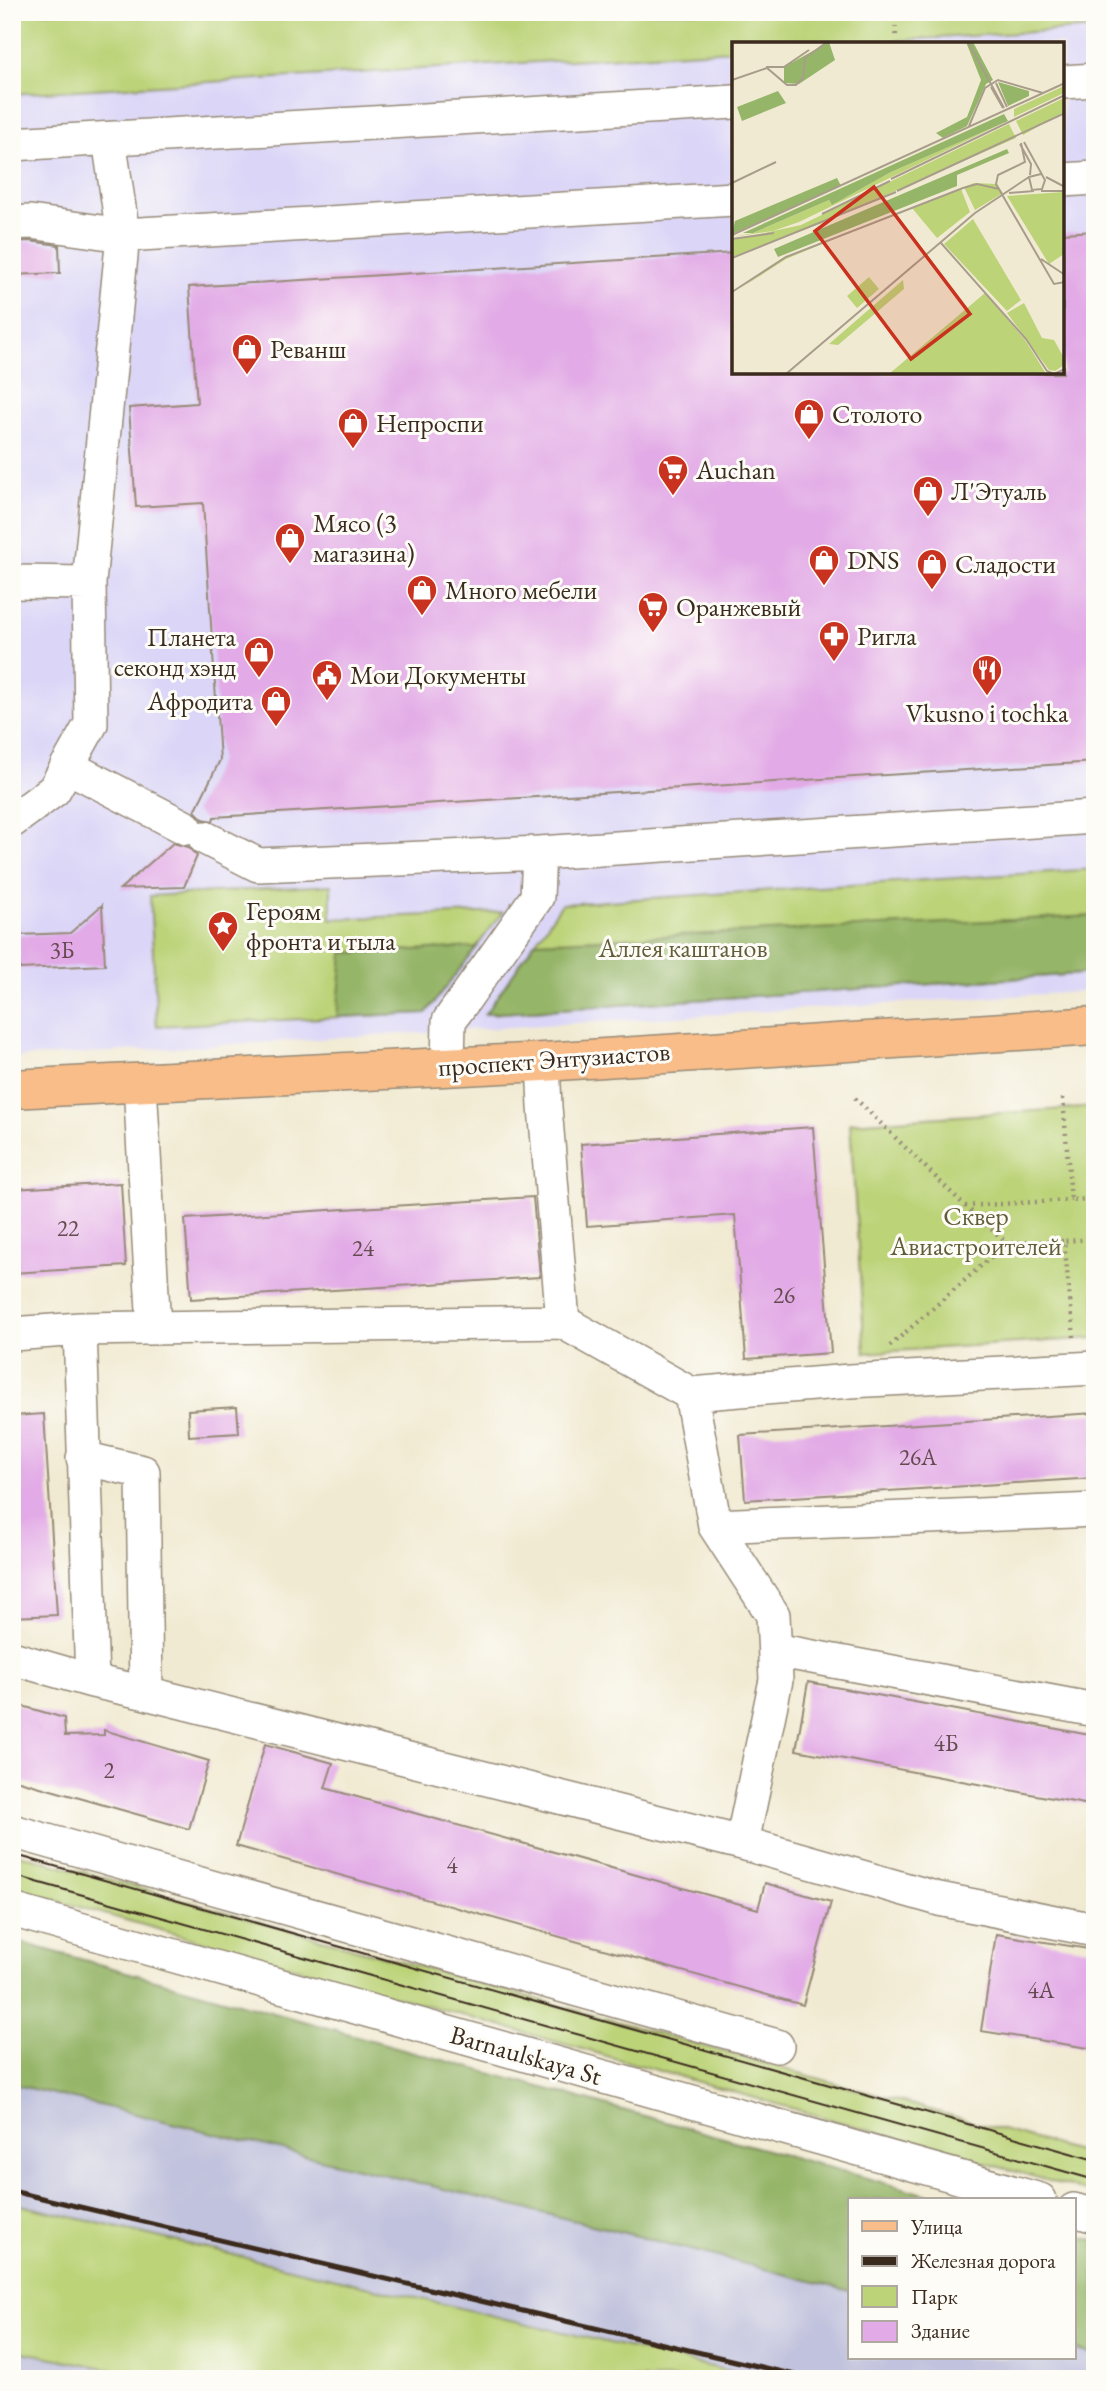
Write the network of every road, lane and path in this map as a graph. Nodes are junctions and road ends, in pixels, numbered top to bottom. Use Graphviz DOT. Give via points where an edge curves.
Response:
graph roads {
  1 [pos="895,12"];
  2 [pos="896,40"];
  3 [pos="1095,80"];
  4 [pos="1065,82"];
  5 [pos="732,102"];
  6 [pos="109,139"];
  7 [pos="12,144"];
  8 [pos="1095,178"];
  9 [pos="1065,180"];
  10 [pos="732,199"];
  11 [pos="12,223"];
  12 [pos="122,235"];
  13 [pos="12,582"];
  14 [pos="89,583"];
  15 [pos="67,766"];
  16 [pos="1095,817"];
  17 [pos="12,821"];
  18 [pos="539,853"];
  19 [pos="1095,1026"];
  20 [pos="543,1062"];
  21 [pos="448,1066"];
  22 [pos="140,1084"];
  23 [pos="12,1089"];
  24 [pos="855,1098"];
  25 [pos="1063,1098"];
  26 [pos="1095,1199"];
  27 [pos="1071,1200"];
  28 [pos="965,1206"];
  29 [pos="1095,1239"];
  30 [pos="1064,1241"];
  31 [pos="1007,1242"];
  32 [pos="562,1322"];
  33 [pos="153,1328"];
  34 [pos="80,1329"];
  35 [pos="12,1334"];
  36 [pos="1086,1368"];
  37 [pos="850,1381"];
  38 [pos="691,1394"];
  39 [pos="83,1458"];
  40 [pos="1095,1510"];
  41 [pos="715,1526"];
  42 [pos="775,1650"];
  43 [pos="12,1658"];
  44 [pos="92,1681"];
  45 [pos="146,1693"];
  46 [pos="1095,1710"];
  47 [pos="12,1831"];
  48 [pos="742,1843"];
  49 [pos="12,1910"];
  50 [pos="1095,1930"];
  51 [pos="777,2046"];
  52 [pos="1033,2198"];
  53 [pos="1076,2211"];
  54 [pos="1095,2216"];
  1 -- 2 [label="path"];
  3 -- 4 [label="street"];
  5 -- 6 [label="street"];
  6 -- 7 [label="street"];
  6 -- 12 [label="street"];
  8 -- 9 [label="street"];
  10 -- 12 [label="street"];
  11 -- 12 [label="street"];
  12 -- 14 [label="street"];
  13 -- 14 [label="street"];
  14 -- 15 [label="street" via="91,724"];
  15 -- 17 [label="street" via="54,790"];
  15 -- 18 [label="street" via="258,865"];
  16 -- 18 [label="street"];
  18 -- 21 [label="street" via="537,897 449,1021"];
  19 -- 20 [label="main road, проспект Энтузиастов"];
  20 -- 21 [label="main road, проспект Энтузиастов"];
  20 -- 32 [label="street"];
  21 -- 22 [label="main road, проспект Энтузиастов"];
  22 -- 23 [label="main road, проспект Энтузиастов"];
  22 -- 33 [label="street"];
  24 -- 28 [label="path"];
  25 -- 27 [label="path"];
  26 -- 27 [label="path"];
  27 -- 28 [label="path"];
  28 -- 31 [label="path"];
  29 -- 30 [label="path"];
  30 -- 31 [label="path"];
  30 -- 36 [label="path"];
  31 -- 37 [label="path"];
  32 -- 33 [label="street"];
  32 -- 38 [label="street"];
  33 -- 34 [label="street"];
  34 -- 35 [label="street"];
  34 -- 39 [label="street"];
  36 -- 37 [label="street"];
  37 -- 38 [label="street"];
  38 -- 41 [label="street"];
  39 -- 44 [label="street"];
  39 -- 45 [label="street" via="143,1472"];
  40 -- 41 [label="street"];
  41 -- 42 [label="street" via="773,1615"];
  42 -- 46 [label="street"];
  42 -- 48 [label="street" via="776,1680"];
  43 -- 44 [label="street"];
  44 -- 45 [label="street"];
  45 -- 48 [label="street"];
  47 -- 51 [label="street"];
  48 -- 50 [label="street" via="939,1899"];
  49 -- 52 [label="street, Barnaulskaya St"];
  53 -- 54 [label="street"];
}
